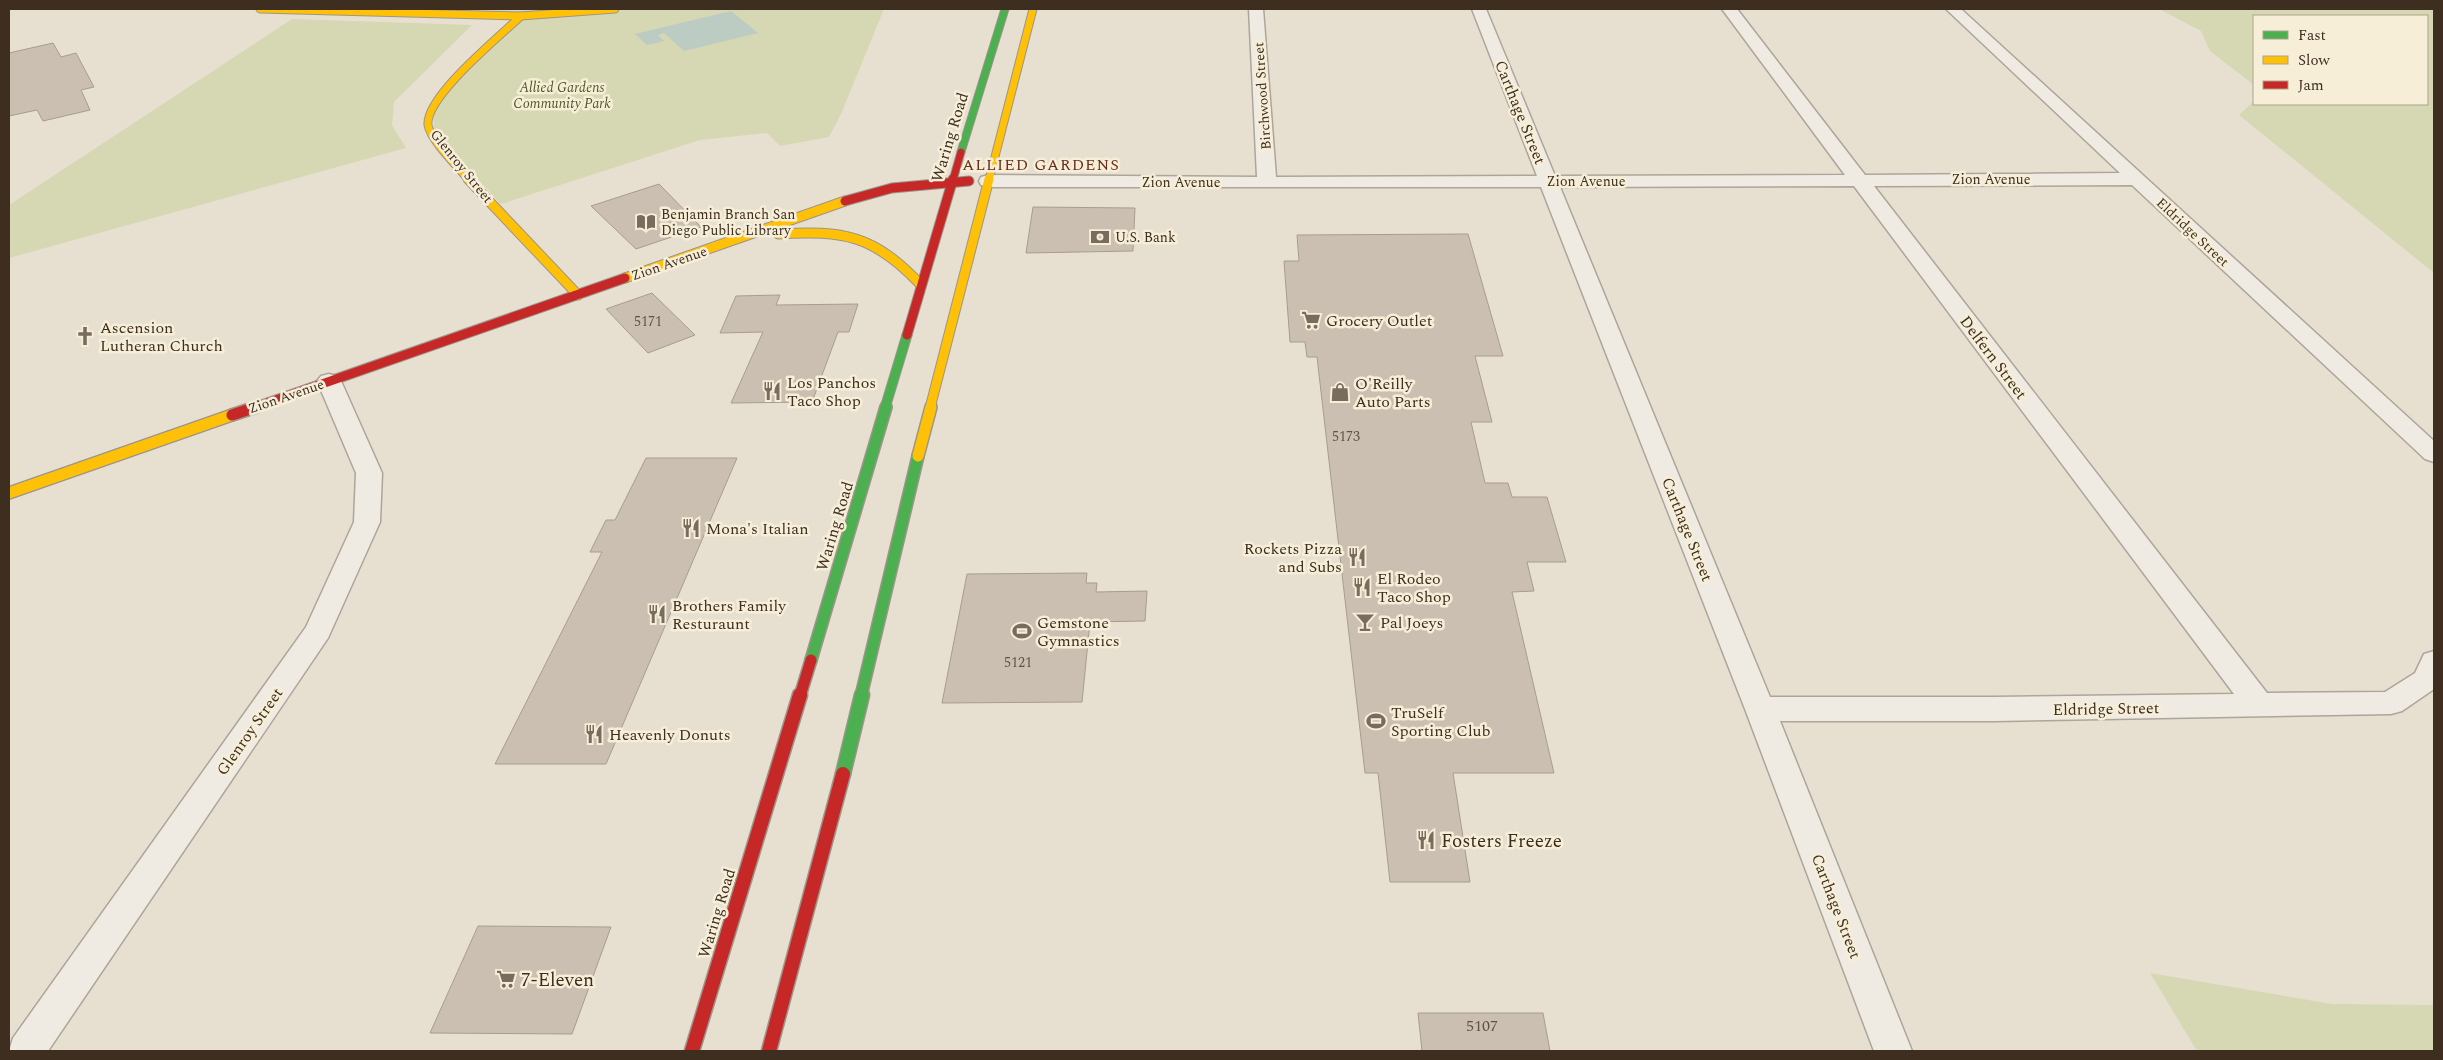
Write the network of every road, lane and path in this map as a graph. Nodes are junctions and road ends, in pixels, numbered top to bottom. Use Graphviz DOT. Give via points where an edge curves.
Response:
graph roads {
  1 [pos="260,9"];
  2 [pos="615,9"];
  3 [pos="1005,9"];
  4 [pos="1033,9"];
  5 [pos="1256,9"];
  6 [pos="1479,9"];
  7 [pos="1729,9"];
  8 [pos="1953,9"];
  9 [pos="521,16"];
  10 [pos="1859,179"];
  11 [pos="2135,179"];
  12 [pos="953,181"];
  13 [pos="988,181"];
  14 [pos="1267,182"];
  15 [pos="1549,182"];
  16 [pos="738,239"];
  17 [pos="921,285"];
  18 [pos="578,295"];
  19 [pos="329,381"];
  20 [pos="2434,454"];
  21 [pos="9,493"];
  22 [pos="2434,662"];
  23 [pos="2260,706"];
  24 [pos="1760,709"];
  25 [pos="26,1051"];
  26 [pos="692,1051"];
  27 [pos="769,1051"];
  28 [pos="1893,1051"];
  1 -- 9 [label="main road"];
  2 -- 9 [label="main road"];
  3 -- 12 [label="main road, Waring Road"];
  4 -- 13 [label="main road"];
  5 -- 14 [label="street, Birchwood Street"];
  6 -- 15 [label="street, Carthage Street"];
  7 -- 10 [label="street, Delfern Street"];
  8 -- 11 [label="street, Eldridge Street"];
  9 -- 18 [label="main road, Glenroy Street" via="442,91 432,107 428,124 432,135 471,183"];
  10 -- 11 [label="street, Zion Avenue"];
  10 -- 15 [label="street, Zion Avenue"];
  10 -- 23 [label="street, Delfern Street"];
  11 -- 20 [label="street, Eldridge Street"];
  12 -- 13 [label="main road, Zion Avenue"];
  12 -- 16 [label="main road, Zion Avenue" via="883,190"];
  12 -- 17 [label="main road, Waring Road"];
  13 -- 14 [label="street, Zion Avenue"];
  13 -- 27 [label="main road" via="899,531 854,733"];
  14 -- 15 [label="street, Zion Avenue"];
  15 -- 24 [label="street, Carthage Street"];
  16 -- 17 [label="main road" via="792,232 844,234 869,242 896,258"];
  16 -- 18 [label="main road, Zion Avenue"];
  17 -- 26 [label="main road, Waring Road"];
  18 -- 19 [label="main road, Zion Avenue"];
  19 -- 21 [label="main road, Zion Avenue"];
  19 -- 25 [label="street, Glenroy Street" via="369,473 366,522 318,631"];
  22 -- 23 [label="street, Eldridge Street" via="2426,680 2391,703"];
  23 -- 24 [label="street, Eldridge Street"];
  24 -- 28 [label="street, Carthage Street"];
}
